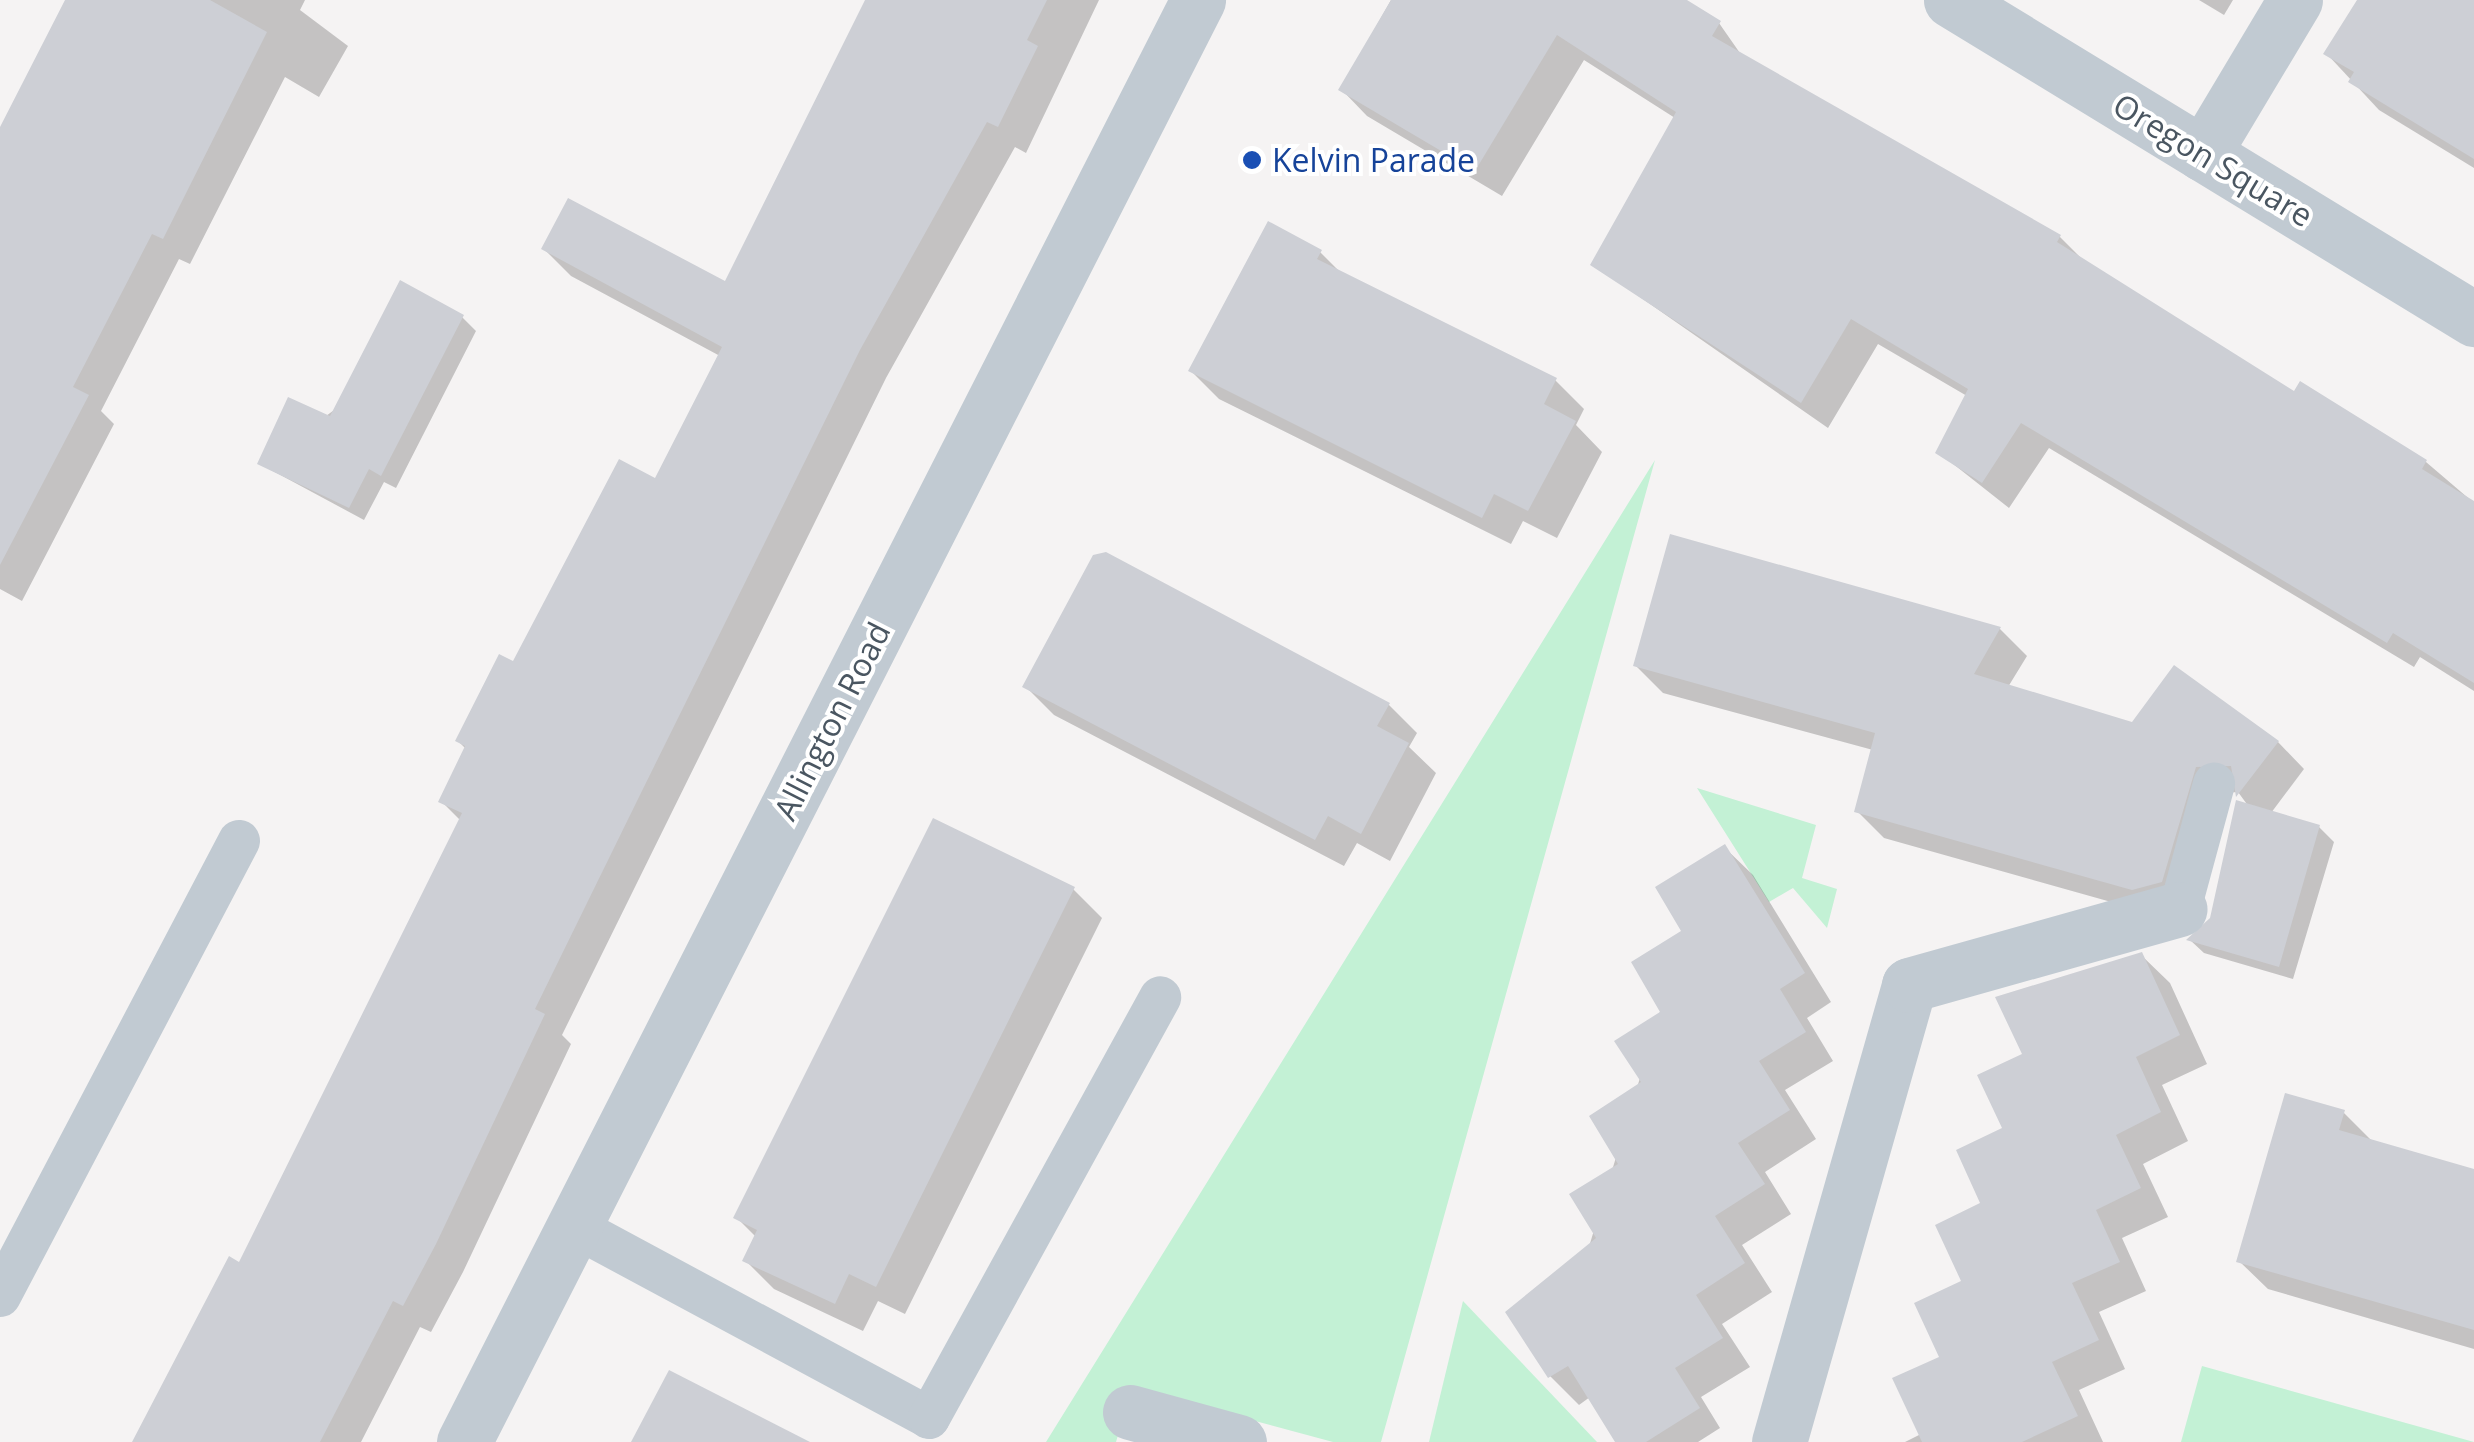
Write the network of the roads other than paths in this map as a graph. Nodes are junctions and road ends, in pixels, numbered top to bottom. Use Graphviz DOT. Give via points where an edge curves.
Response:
graph roads {
  1 [pos="1198,0"];
  2 [pos="1951,0"];
  3 [pos="2295,0"];
  4 [pos="2203,154"];
  5 [pos="2474,320"];
  6 [pos="2214,784"];
  7 [pos="240,841"];
  8 [pos="2180,909"];
  9 [pos="1160,997"];
  10 [pos="575,1227"];
  11 [pos="0,1296"];
  12 [pos="1130,1412"];
  13 [pos="464,1442"];
  14 [pos="1239,1442"];
  15 [pos="1778,1442"];
  1 -- 10 [label="street, Allington Road"];
  2 -- 4 [label="street, Oregon Square"];
  3 -- 4 [label="street"];
  4 -- 5 [label="street, Oregon Square"];
  6 -- 8 [label="lane"];
  7 -- 11 [label="lane"];
  8 -- 15 [label="street" via="1909,985"];
  9 -- 10 [label="lane" via="930,1418"];
  10 -- 13 [label="street, Allington Road"];
  12 -- 14 [label="street"];
}
